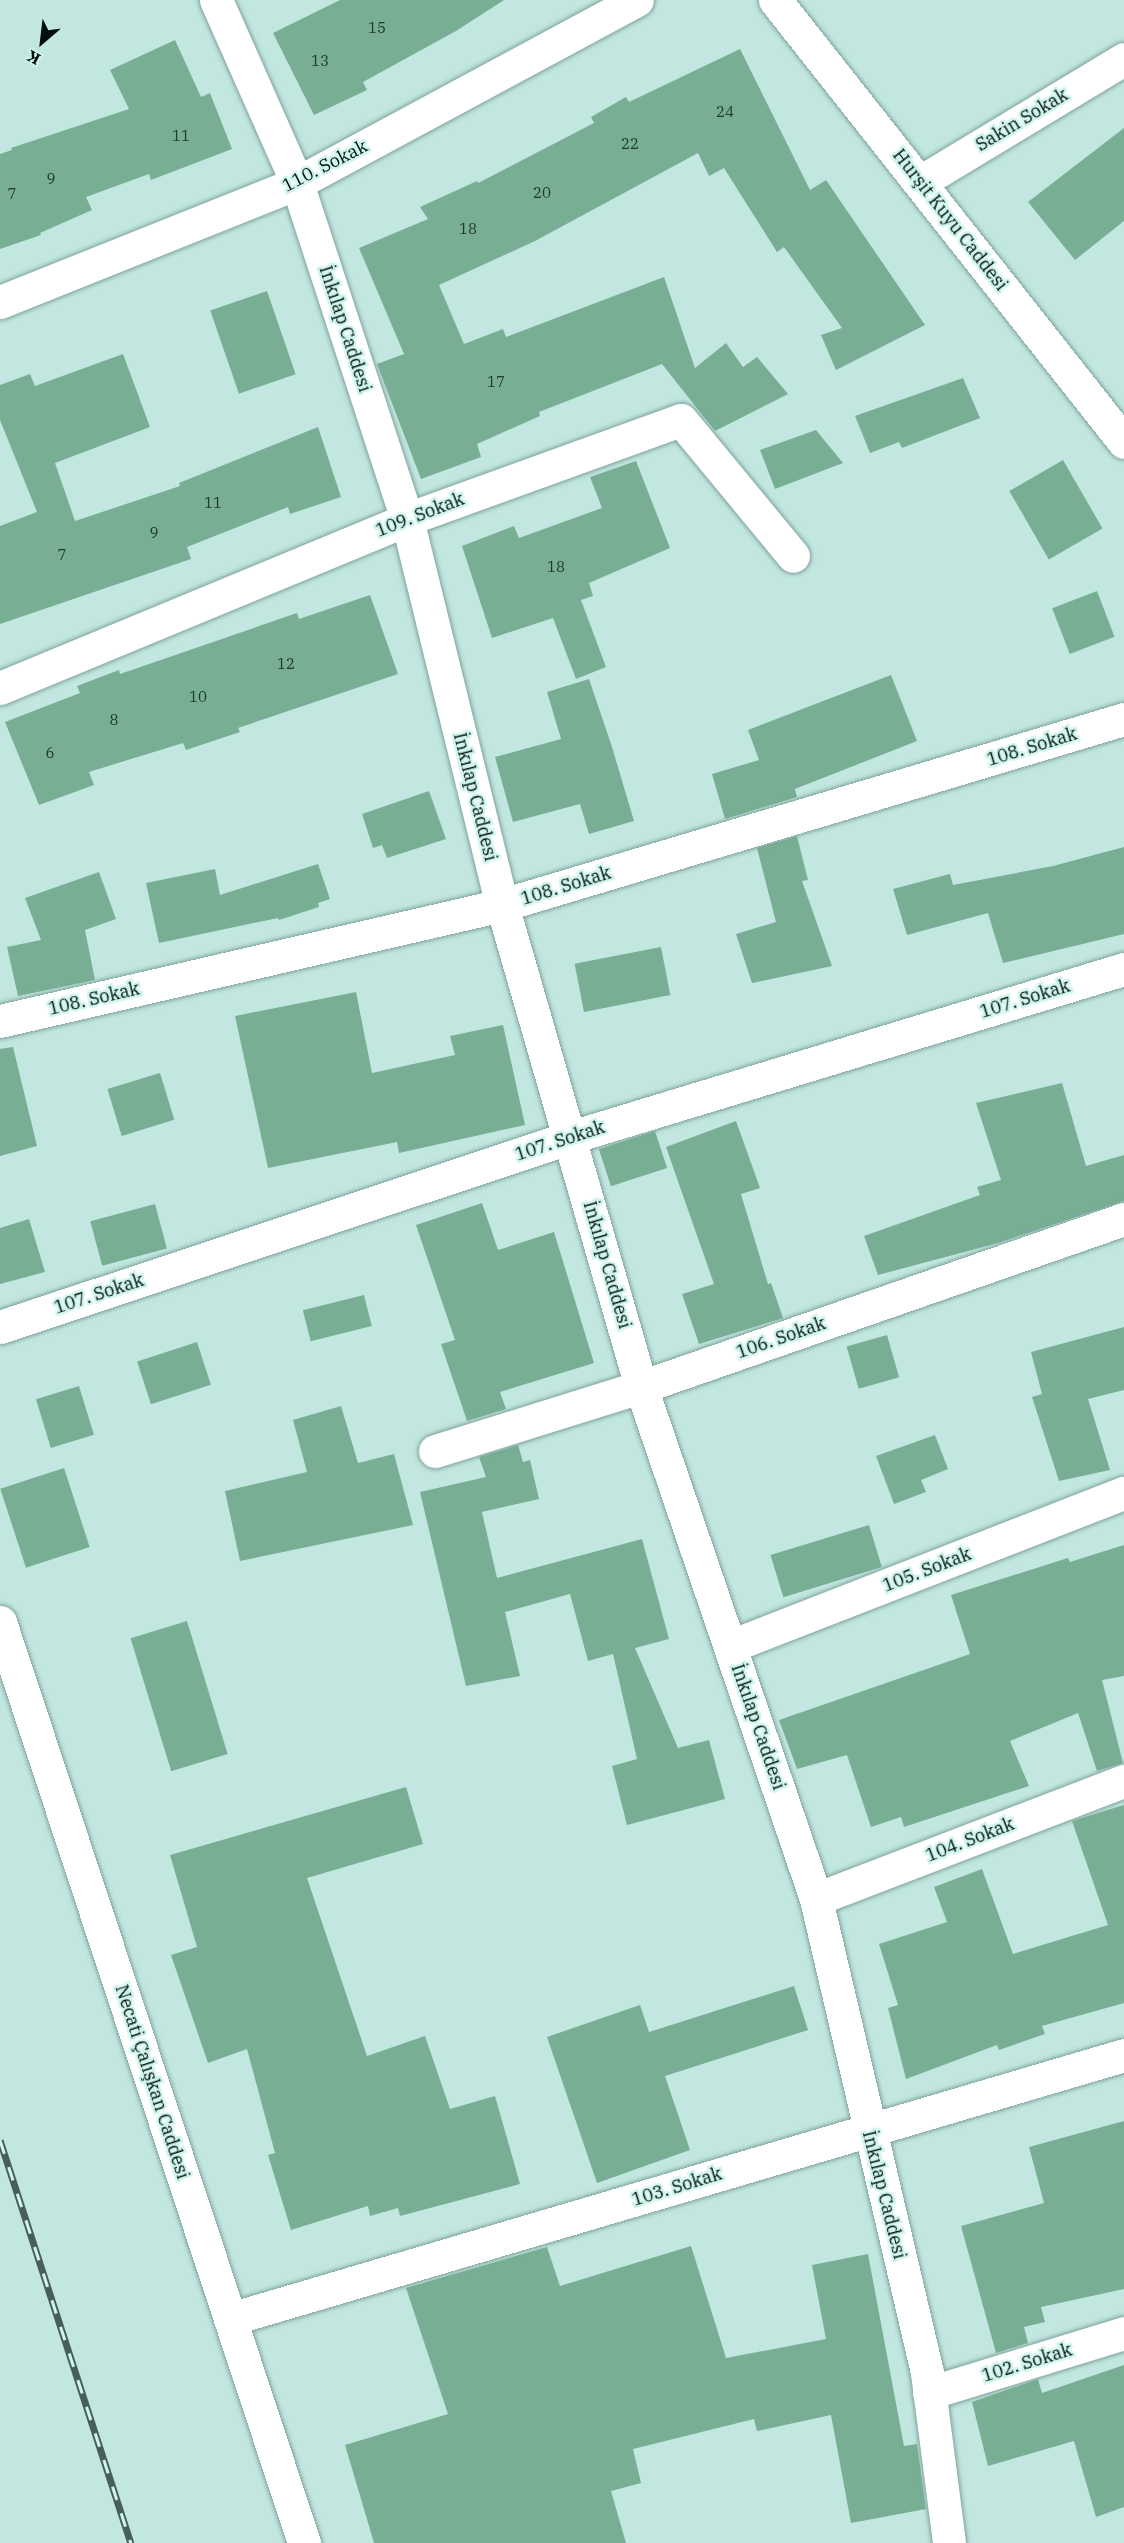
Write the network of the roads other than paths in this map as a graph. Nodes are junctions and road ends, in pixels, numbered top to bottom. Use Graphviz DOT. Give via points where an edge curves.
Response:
graph roads {
  1 [pos="216,0"];
  2 [pos="637,0"];
  3 [pos="775,0"];
  4 [pos="1124,59"];
  5 [pos="920,182"];
  6 [pos="297,183"];
  7 [pos="0,302"];
  8 [pos="1123,436"];
  9 [pos="407,519"];
  10 [pos="793,556"];
  11 [pos="0,688"];
  12 [pos="1124,719"];
  13 [pos="502,905"];
  14 [pos="1124,969"];
  15 [pos="0,1021"];
  16 [pos="571,1137"];
  17 [pos="1124,1219"];
  18 [pos="0,1327"];
  19 [pos="641,1387"];
  20 [pos="435,1451"];
  21 [pos="1124,1493"];
  22 [pos="0,1622"];
  23 [pos="731,1646"];
  24 [pos="1124,1781"];
  25 [pos="816,1899"];
  26 [pos="1124,2055"];
  27 [pos="868,2130"];
  28 [pos="230,2319"];
  29 [pos="1124,2333"];
  30 [pos="929,2393"];
  31 [pos="304,2543"];
  32 [pos="949,2543"];
  1 -- 6 [label="street, İnkılap Caddesi"];
  2 -- 6 [label="street, 110. Sokak"];
  3 -- 5 [label="street, Hurşit Kuyu Caddesi"];
  4 -- 5 [label="street, Sakin Sokak"];
  5 -- 8 [label="street, Hurşit Kuyu Caddesi"];
  6 -- 7 [label="street, 110. Sokak"];
  6 -- 9 [label="street, İnkılap Caddesi"];
  9 -- 10 [label="street, 109. Sokak" via="681,420"];
  9 -- 11 [label="street, 109. Sokak"];
  9 -- 13 [label="street, İnkılap Caddesi"];
  12 -- 13 [label="street, 108. Sokak"];
  13 -- 15 [label="street, 108. Sokak"];
  13 -- 16 [label="street, İnkılap Caddesi"];
  14 -- 16 [label="street, 107. Sokak"];
  16 -- 18 [label="street, 107. Sokak"];
  16 -- 19 [label="street, İnkılap Caddesi"];
  17 -- 19 [label="street, 106. Sokak"];
  19 -- 20 [label="street, 106. Sokak"];
  19 -- 23 [label="street, İnkılap Caddesi"];
  21 -- 23 [label="street, 105. Sokak"];
  22 -- 28 [label="street, Necati Çalışkan Caddesi"];
  23 -- 25 [label="street, İnkılap Caddesi"];
  24 -- 25 [label="street, 104. Sokak"];
  25 -- 27 [label="street, İnkılap Caddesi"];
  26 -- 27 [label="street, 103. Sokak"];
  27 -- 28 [label="street, 103. Sokak"];
  27 -- 30 [label="street, İnkılap Caddesi"];
  28 -- 31 [label="street, Necati Çalışkan Caddesi"];
  29 -- 30 [label="street, 102. Sokak"];
  30 -- 32 [label="street, İnkılap Caddesi"];
}
